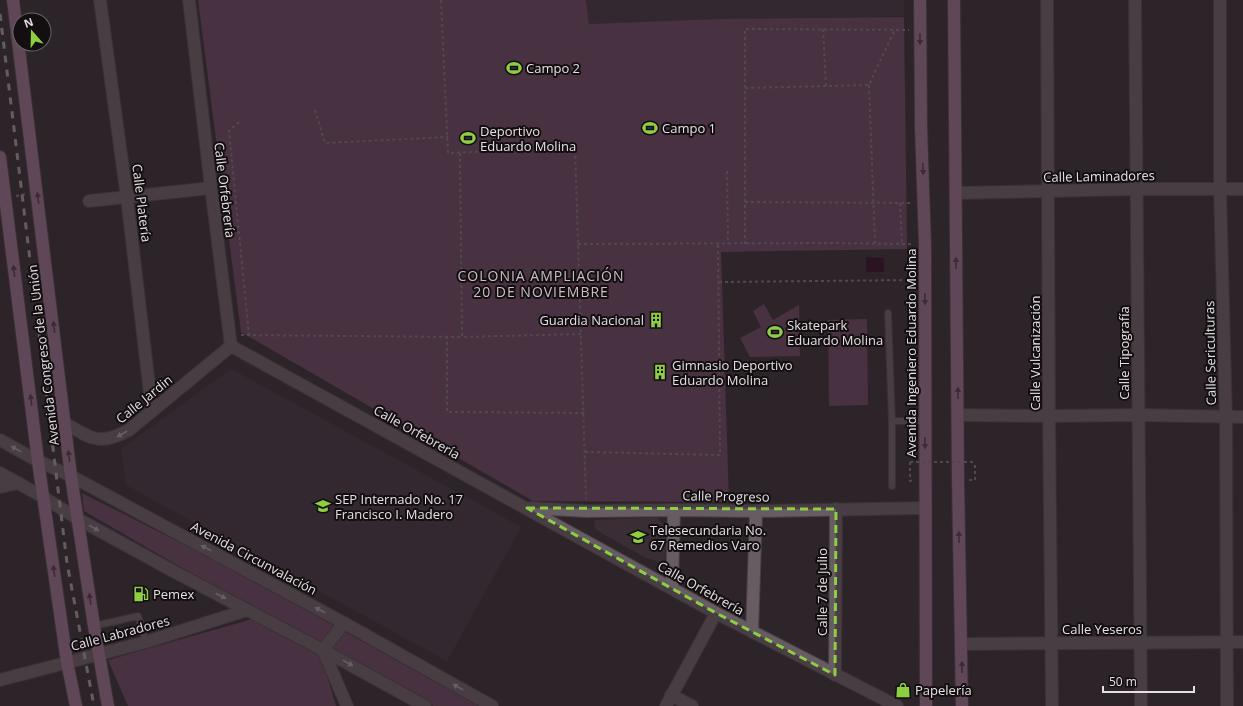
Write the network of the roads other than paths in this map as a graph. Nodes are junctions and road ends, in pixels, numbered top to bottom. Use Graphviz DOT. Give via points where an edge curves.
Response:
graph roads {
  1 [pos="13,0"];
  2 [pos="100,0"];
  3 [pos="189,0"];
  4 [pos="920,0"];
  5 [pos="954,0"];
  6 [pos="1047,0"];
  7 [pos="1135,0"];
  8 [pos="1220,0"];
  9 [pos="0,157"];
  10 [pos="2,183"];
  11 [pos="210,188"];
  12 [pos="1137,189"];
  13 [pos="1243,189"];
  14 [pos="1220,190"];
  15 [pos="1048,192"];
  16 [pos="956,193"];
  17 [pos="127,198"];
  18 [pos="89,201"];
  19 [pos="888,313"];
  20 [pos="230,340"];
  21 [pos="152,411"];
  22 [pos="958,415"];
  23 [pos="1138,415"];
  24 [pos="1049,416"];
  25 [pos="1226,417"];
  26 [pos="1243,417"];
  27 [pos="892,421"];
  28 [pos="925,421"];
  29 [pos="65,423"];
  30 [pos="0,440"];
  31 [pos="38,461"];
  32 [pos="0,473"];
  33 [pos="71,476"];
  34 [pos="18,483"];
  35 [pos="892,486"];
  36 [pos="0,487"];
  37 [pos="43,497"];
  38 [pos="527,508"];
  39 [pos="926,508"];
  40 [pos="836,509"];
  41 [pos="674,510"];
  42 [pos="756,511"];
  43 [pos="78,519"];
  44 [pos="672,588"];
  45 [pos="247,610"];
  46 [pos="716,613"];
  47 [pos="344,623"];
  48 [pos="94,626"];
  49 [pos="752,632"];
  50 [pos="146,642"];
  51 [pos="1226,642"];
  52 [pos="1243,642"];
  53 [pos="1140,643"];
  54 [pos="961,644"];
  55 [pos="1052,644"];
  56 [pos="323,650"];
  57 [pos="100,654"];
  58 [pos="67,662"];
  59 [pos="835,675"];
  60 [pos="0,680"];
  61 [pos="105,688"];
  62 [pos="672,695"];
  63 [pos="76,706"];
  64 [pos="108,706"];
  65 [pos="114,706"];
  66 [pos="347,706"];
  67 [pos="425,706"];
  68 [pos="492,706"];
  69 [pos="666,706"];
  70 [pos="692,706"];
  71 [pos="897,706"];
  72 [pos="926,706"];
  73 [pos="962,706"];
  74 [pos="1052,706"];
  75 [pos="1141,706"];
  76 [pos="1227,706"];
  29 -- 1 [label="main road, Avenida Congreso de la Unión, one-way"];
  2 -- 17 [label="street, Calle Platería"];
  3 -- 11 [label="street, Calle Orfebrería"];
  4 -- 28 [label="main road, Avenida Ingeniero Eduardo Molina, one-way"];
  5 -- 16 [label="main road"];
  6 -- 15 [label="street, Calle Vulcanización"];
  7 -- 12 [label="street, Calle Tipografía"];
  8 -- 14 [label="street, Calle Sericulturas"];
  9 -- 10 [label="main road, Avenida Congreso de la Unión"];
  31 -- 10 [label="main road, Avenida Congreso de la Unión, one-way"];
  11 -- 17 [label="street"];
  11 -- 20 [label="street, Calle Orfebrería"];
  12 -- 14 [label="street, Calle Laminadores"];
  12 -- 15 [label="street, Calle Laminadores"];
  12 -- 23 [label="street, Calle Tipografía"];
  13 -- 14 [label="street, Calle Laminadores"];
  14 -- 25 [label="street, Calle Sericulturas"];
  15 -- 16 [label="street, Calle Laminadores"];
  15 -- 24 [label="street, Calle Vulcanización"];
  22 -- 16 [label="main road, one-way"];
  17 -- 18 [label="street"];
  17 -- 21 [label="street, Calle Platería"];
  19 -- 27 [label="lane"];
  20 -- 21 [label="street, Calle Jardin"];
  20 -- 38 [label="street, Calle Orfebrería"];
  21 -- 29 [label="street, Calle Jardin, one-way" via="116,438 102,440 86,436"];
  22 -- 24 [label="street"];
  54 -- 22 [label="main road, one-way"];
  23 -- 24 [label="street"];
  23 -- 25 [label="street"];
  23 -- 53 [label="street, Calle Tipografía"];
  24 -- 55 [label="street, Calle Vulcanización"];
  25 -- 26 [label="street"];
  25 -- 51 [label="street, Calle Sericulturas"];
  27 -- 28 [label="lane"];
  27 -- 35 [label="lane"];
  28 -- 39 [label="main road, Avenida Ingeniero Eduardo Molina, one-way"];
  33 -- 29 [label="main road, Avenida Congreso de la Unión, one-way"];
  31 -- 30 [label="street, Avenida Circunvalación, one-way"];
  31 -- 33 [label="street, Avenida Circunvalación"];
  31 -- 37 [label="main road, Avenida Congreso de la Unión"];
  32 -- 34 [label="street"];
  33 -- 43 [label="main road, Avenida Congreso de la Unión"];
  47 -- 33 [label="street, Avenida Circunvalación, one-way"];
  34 -- 36 [label="street"];
  34 -- 37 [label="street"];
  37 -- 43 [label="street"];
  58 -- 37 [label="main road, Avenida Congreso de la Unión, one-way"];
  38 -- 41 [label="street, Calle Progreso" via="587,511"];
  38 -- 44 [label="street, Calle Orfebrería"];
  39 -- 40 [label="street, Calle Progreso"];
  39 -- 72 [label="main road, Avenida Ingeniero Eduardo Molina"];
  40 -- 42 [label="street, Calle Progreso"];
  40 -- 59 [label="street, Calle 7 de Julio"];
  41 -- 42 [label="street, Calle Progreso"];
  41 -- 44 [label="street"];
  42 -- 49 [label="street"];
  43 -- 45 [label="street, one-way"];
  48 -- 43 [label="main road, Avenida Congreso de la Unión, one-way"];
  44 -- 46 [label="street, Calle Orfebrería"];
  45 -- 50 [label="street, Calle Labradores"];
  45 -- 56 [label="street"];
  46 -- 49 [label="street, Calle Orfebrería"];
  46 -- 62 [label="street"];
  47 -- 56 [label="street"];
  68 -- 47 [label="street, Avenida Circunvalación, one-way"];
  48 -- 50 [label="lane" via="138,616"];
  48 -- 57 [label="main road, Avenida Congreso de la Unión"];
  49 -- 59 [label="street, Calle Orfebrería"];
  50 -- 57 [label="street, Calle Labradores"];
  51 -- 52 [label="street, Calle Yeseros"];
  51 -- 53 [label="street, Calle Yeseros"];
  51 -- 76 [label="street, Calle Sericulturas"];
  53 -- 55 [label="street, Calle Yeseros"];
  53 -- 75 [label="street, Calle Tipografía"];
  54 -- 55 [label="street, Calle Yeseros"];
  73 -- 54 [label="main road, one-way"];
  55 -- 74 [label="street, Calle Vulcanización"];
  56 -- 66 [label="street"];
  56 -- 67 [label="street, one-way"];
  57 -- 58 [label="street, Calle Labradores"];
  57 -- 61 [label="main road, Avenida Congreso de la Unión"];
  58 -- 60 [label="street, Calle Labradores"];
  58 -- 63 [label="main road, Avenida Congreso de la Unión"];
  59 -- 71 [label="street, Calle Orfebrería"];
  61 -- 64 [label="main road, Avenida Congreso de la Unión"];
  61 -- 65 [label="street"];
  62 -- 69 [label="street"];
  62 -- 70 [label="street"];
}
